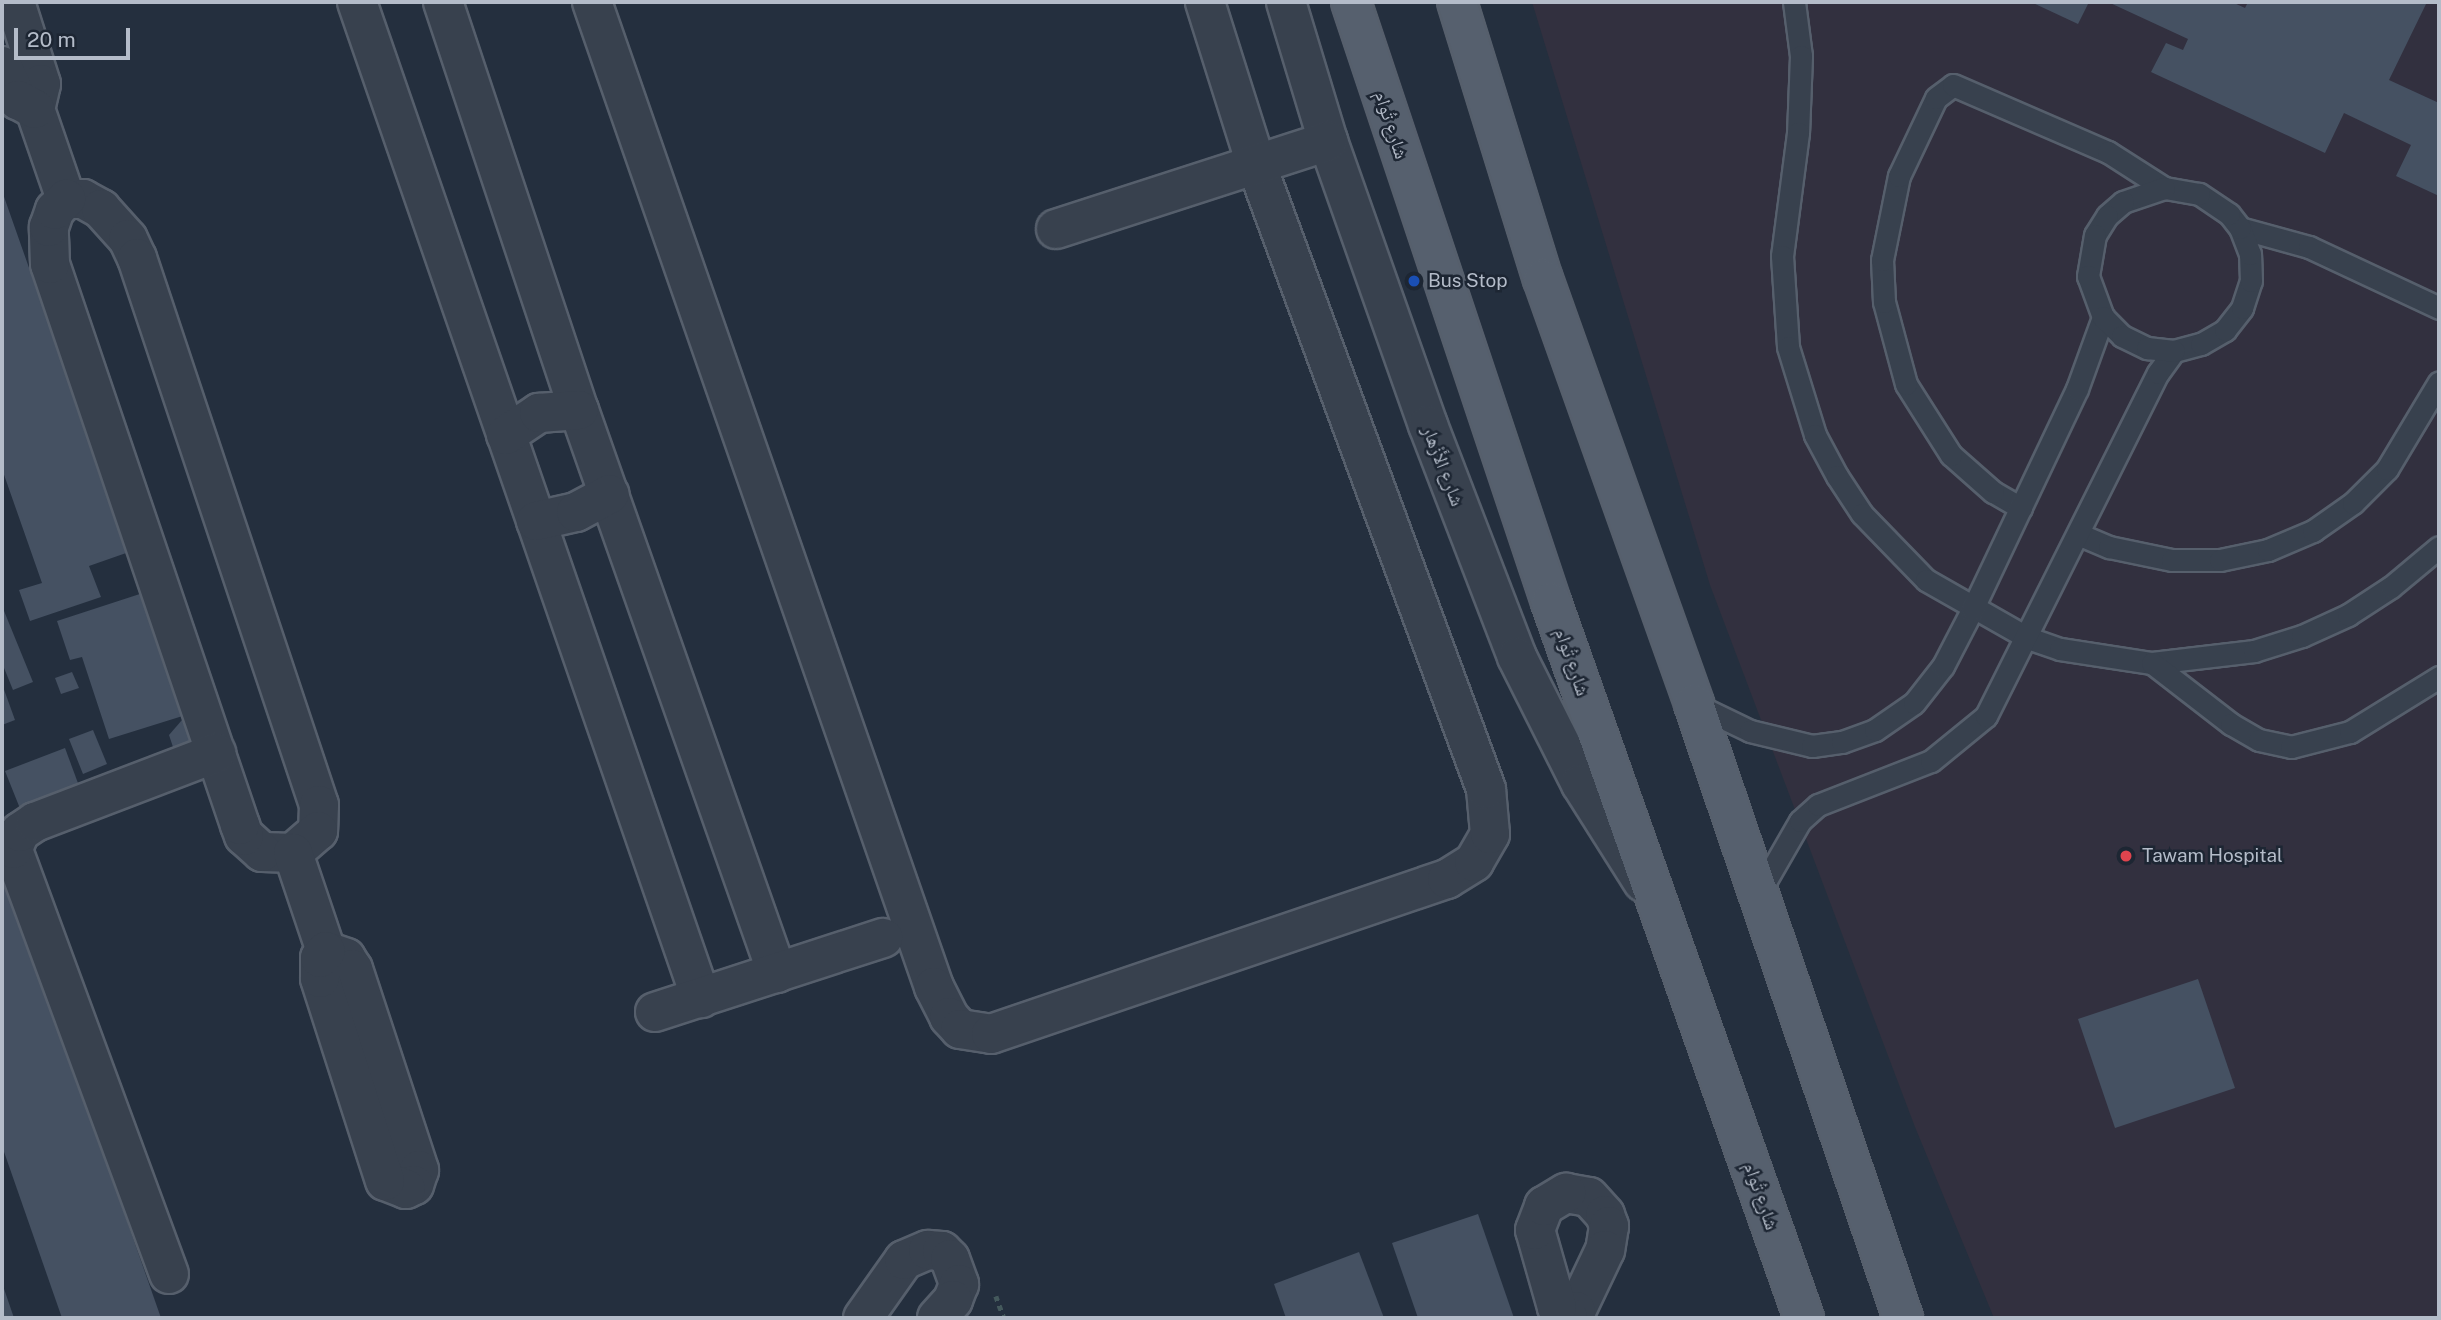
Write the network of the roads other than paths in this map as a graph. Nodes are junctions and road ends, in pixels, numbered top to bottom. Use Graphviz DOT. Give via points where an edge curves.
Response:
graph roads {
  1 [pos="15,2"];
  2 [pos="357,2"];
  3 [pos="443,2"];
  4 [pos="592,2"];
  5 [pos="1205,2"];
  6 [pos="1286,2"];
  7 [pos="1351,2"];
  8 [pos="1457,2"];
  9 [pos="1794,2"];
  10 [pos="2,66"];
  11 [pos="35,109"];
  12 [pos="1328,141"];
  13 [pos="1256,164"];
  14 [pos="2164,188"];
  15 [pos="65,199"];
  16 [pos="2240,228"];
  17 [pos="1056,229"];
  18 [pos="2439,308"];
  19 [pos="2103,317"];
  20 [pos="2174,351"];
  21 [pos="2439,382"];
  22 [pos="579,410"];
  23 [pos="506,435"];
  24 [pos="610,495"];
  25 [pos="2021,508"];
  26 [pos="536,521"];
  27 [pos="2078,534"];
  28 [pos="2439,547"];
  29 [pos="1972,610"];
  30 [pos="2028,638"];
  31 [pos="2152,663"];
  32 [pos="2439,677"];
  33 [pos="1694,704"];
  34 [pos="216,753"];
  35 [pos="293,853"];
  36 [pos="1758,894"];
  37 [pos="1658,904"];
  38 [pos="883,939"];
  39 [pos="326,951"];
  40 [pos="776,973"];
  41 [pos="701,998"];
  42 [pos="655,1012"];
  43 [pos="169,1274"];
  44 [pos="863,1318"];
  45 [pos="937,1318"];
  46 [pos="1804,1318"];
  47 [pos="1903,1318"];
  1 -- 11 [label="street" via="41,84"];
  2 -- 23 [label="street"];
  3 -- 22 [label="street"];
  4 -- 13 [label="street" via="934,987 949,1017 960,1029 975,1033 1020,1027 1437,883 1466,869 1487,846 1491,823 1486,789"];
  5 -- 13 [label="street"];
  6 -- 12 [label="street, شارع الأَزْهار"];
  7 -- 37 [label="main road, شارع تُوام" via="1452,312"];
  8 -- 33 [label="main road" via="1543,279"];
  9 -- 29 [label="lane" via="1801,56 1800,95 1782,256 1788,347 1799,392 1836,476 1862,514 1926,580"];
  10 -- 11 [label="street" via="18,100"];
  11 -- 15 [label="street"];
  12 -- 13 [label="street"];
  12 -- 37 [label="street, شارع الأَزْهار" via="1428,425 1517,657 1581,784"];
  13 -- 17 [label="street"];
  14 -- 16 [label="lane" via="2199,194 2222,208"];
  14 -- 19 [label="lane" via="2123,202 2095,234 2088,276"];
  14 -- 25 [label="lane" via="2108,152 1952,85 1936,97 1899,176 1887,217 1882,270 1892,344 1906,384 1951,455 1993,492"];
  15 -- 34 [label="street" via="55,210 50,228 50,264"];
  15 -- 35 [label="street" via="83,199 101,209 122,231 137,258 319,805 318,831"];
  16 -- 18 [label="lane" via="2309,247"];
  16 -- 20 [label="lane" via="2250,254 2251,282 2242,308 2225,330 2201,345"];
  19 -- 20 [label="lane" via="2122,336 2147,348"];
  19 -- 25 [label="lane" via="2087,365"];
  20 -- 27 [label="lane"];
  21 -- 27 [label="lane" via="2387,468 2353,503 2313,531 2268,550 2220,560 2172,560 2109,547"];
  22 -- 23 [label="street" via="539,413"];
  22 -- 24 [label="street"];
  23 -- 26 [label="street"];
  24 -- 26 [label="street" via="576,512"];
  24 -- 40 [label="street"];
  25 -- 29 [label="lane"];
  26 -- 41 [label="street"];
  27 -- 30 [label="lane"];
  28 -- 31 [label="lane" via="2380,594 2302,636 2254,650"];
  29 -- 30 [label="lane"];
  29 -- 33 [label="lane" via="1944,666 1914,703 1875,730 1842,742 1812,746 1785,742"];
  30 -- 31 [label="lane" via="2085,654"];
  30 -- 36 [label="lane" via="2000,694 1970,733 1931,761 1818,806 1800,821"];
  31 -- 32 [label="lane" via="2231,724 2259,740 2291,747 2350,732"];
  33 -- 36 [label="main road"];
  34 -- 35 [label="street" via="244,836 262,852"];
  34 -- 43 [label="street" via="34,822 19,832 13,849"];
  35 -- 39 [label="street"];
  36 -- 47 [label="main road"];
  37 -- 46 [label="main road, شارع تُوام"];
  38 -- 40 [label="street"];
  39 -- 39 [label="street" via="320,958 320,978 386,1181 407,1189 414,1185 419,1170 353,969 346,958"];
  40 -- 41 [label="street"];
  41 -- 42 [label="street"];
  44 -- 45 [label="street" via="904,1260 928,1250 942,1251 950,1259 959,1284 953,1300"];
}
